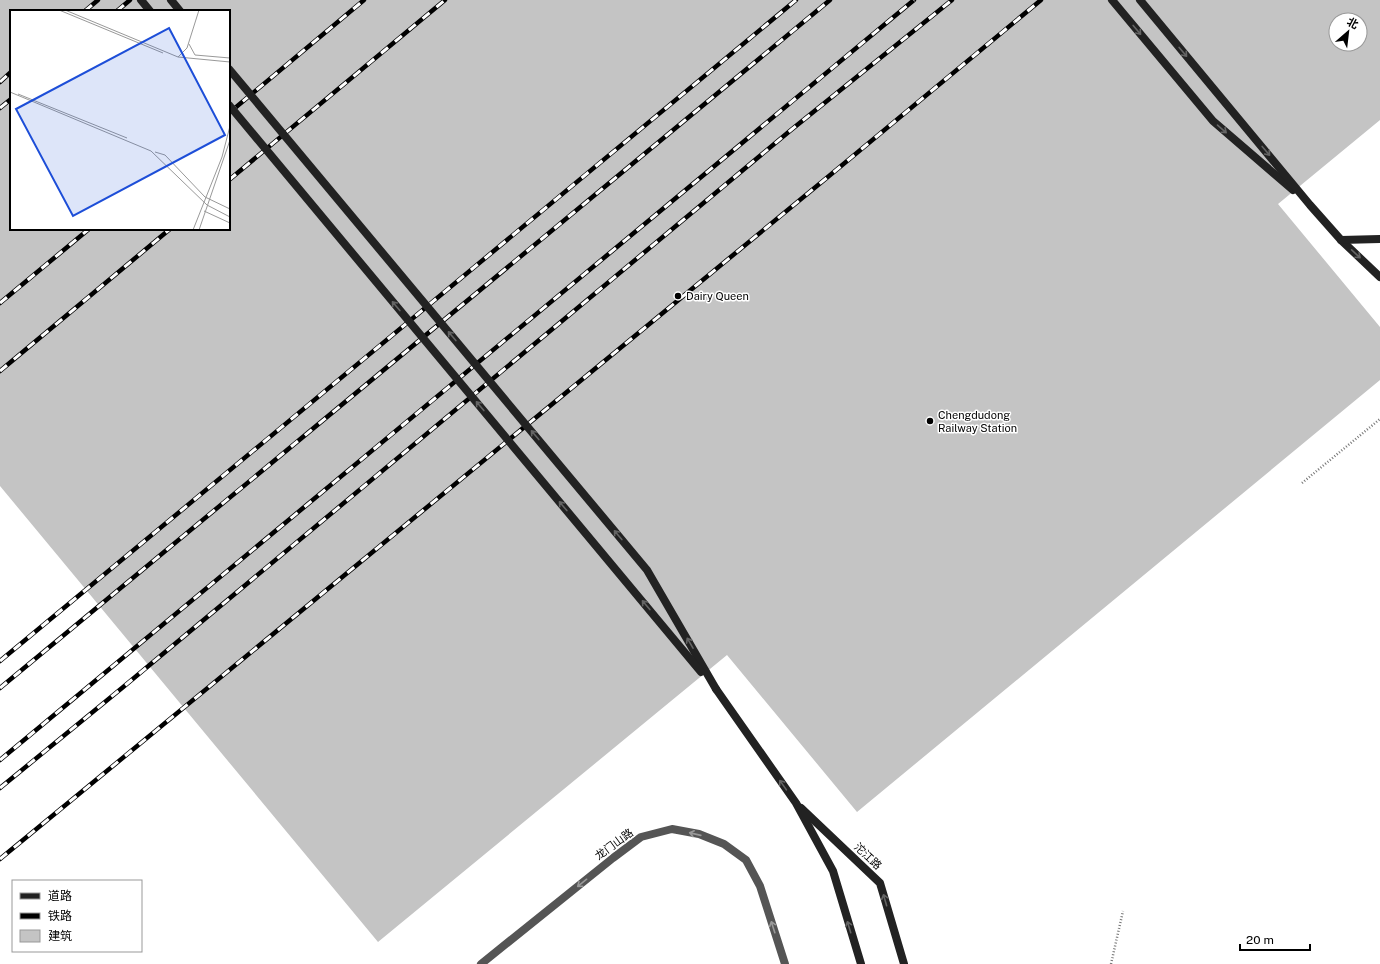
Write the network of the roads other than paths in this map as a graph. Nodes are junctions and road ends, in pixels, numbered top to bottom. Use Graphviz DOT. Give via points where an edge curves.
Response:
graph roads {
  1 [pos="141,0"];
  2 [pos="171,0"];
  3 [pos="1112,0"];
  4 [pos="1140,0"];
  5 [pos="149,10"];
  6 [pos="179,10"];
  7 [pos="230,70"];
  8 [pos="230,106"];
  9 [pos="1310,205"];
  10 [pos="1380,239"];
  11 [pos="1341,240"];
  12 [pos="1380,277"];
  13 [pos="716,689"];
  14 [pos="796,803"];
  15 [pos="481,964"];
  16 [pos="785,964"];
  17 [pos="860,964"];
  18 [pos="904,964"];
  1 -- 5 [label="street"];
  2 -- 6 [label="street"];
  3 -- 9 [label="street, one-way" via="1213,121"];
  4 -- 9 [label="street, one-way"];
  13 -- 7 [label="street, one-way, bridge" via="647,570"];
  13 -- 8 [label="street, one-way, bridge"];
  9 -- 11 [label="street"];
  10 -- 11 [label="street"];
  11 -- 12 [label="street, one-way"];
  14 -- 13 [label="street, one-way"];
  17 -- 14 [label="street, one-way" via="833,871"];
  18 -- 14 [label="street, 沱江路, one-way" via="880,883"];
  16 -- 15 [label="street, 龙门山路, one-way" via="760,886 746,860 724,844 699,834 672,829 641,837"];
}
